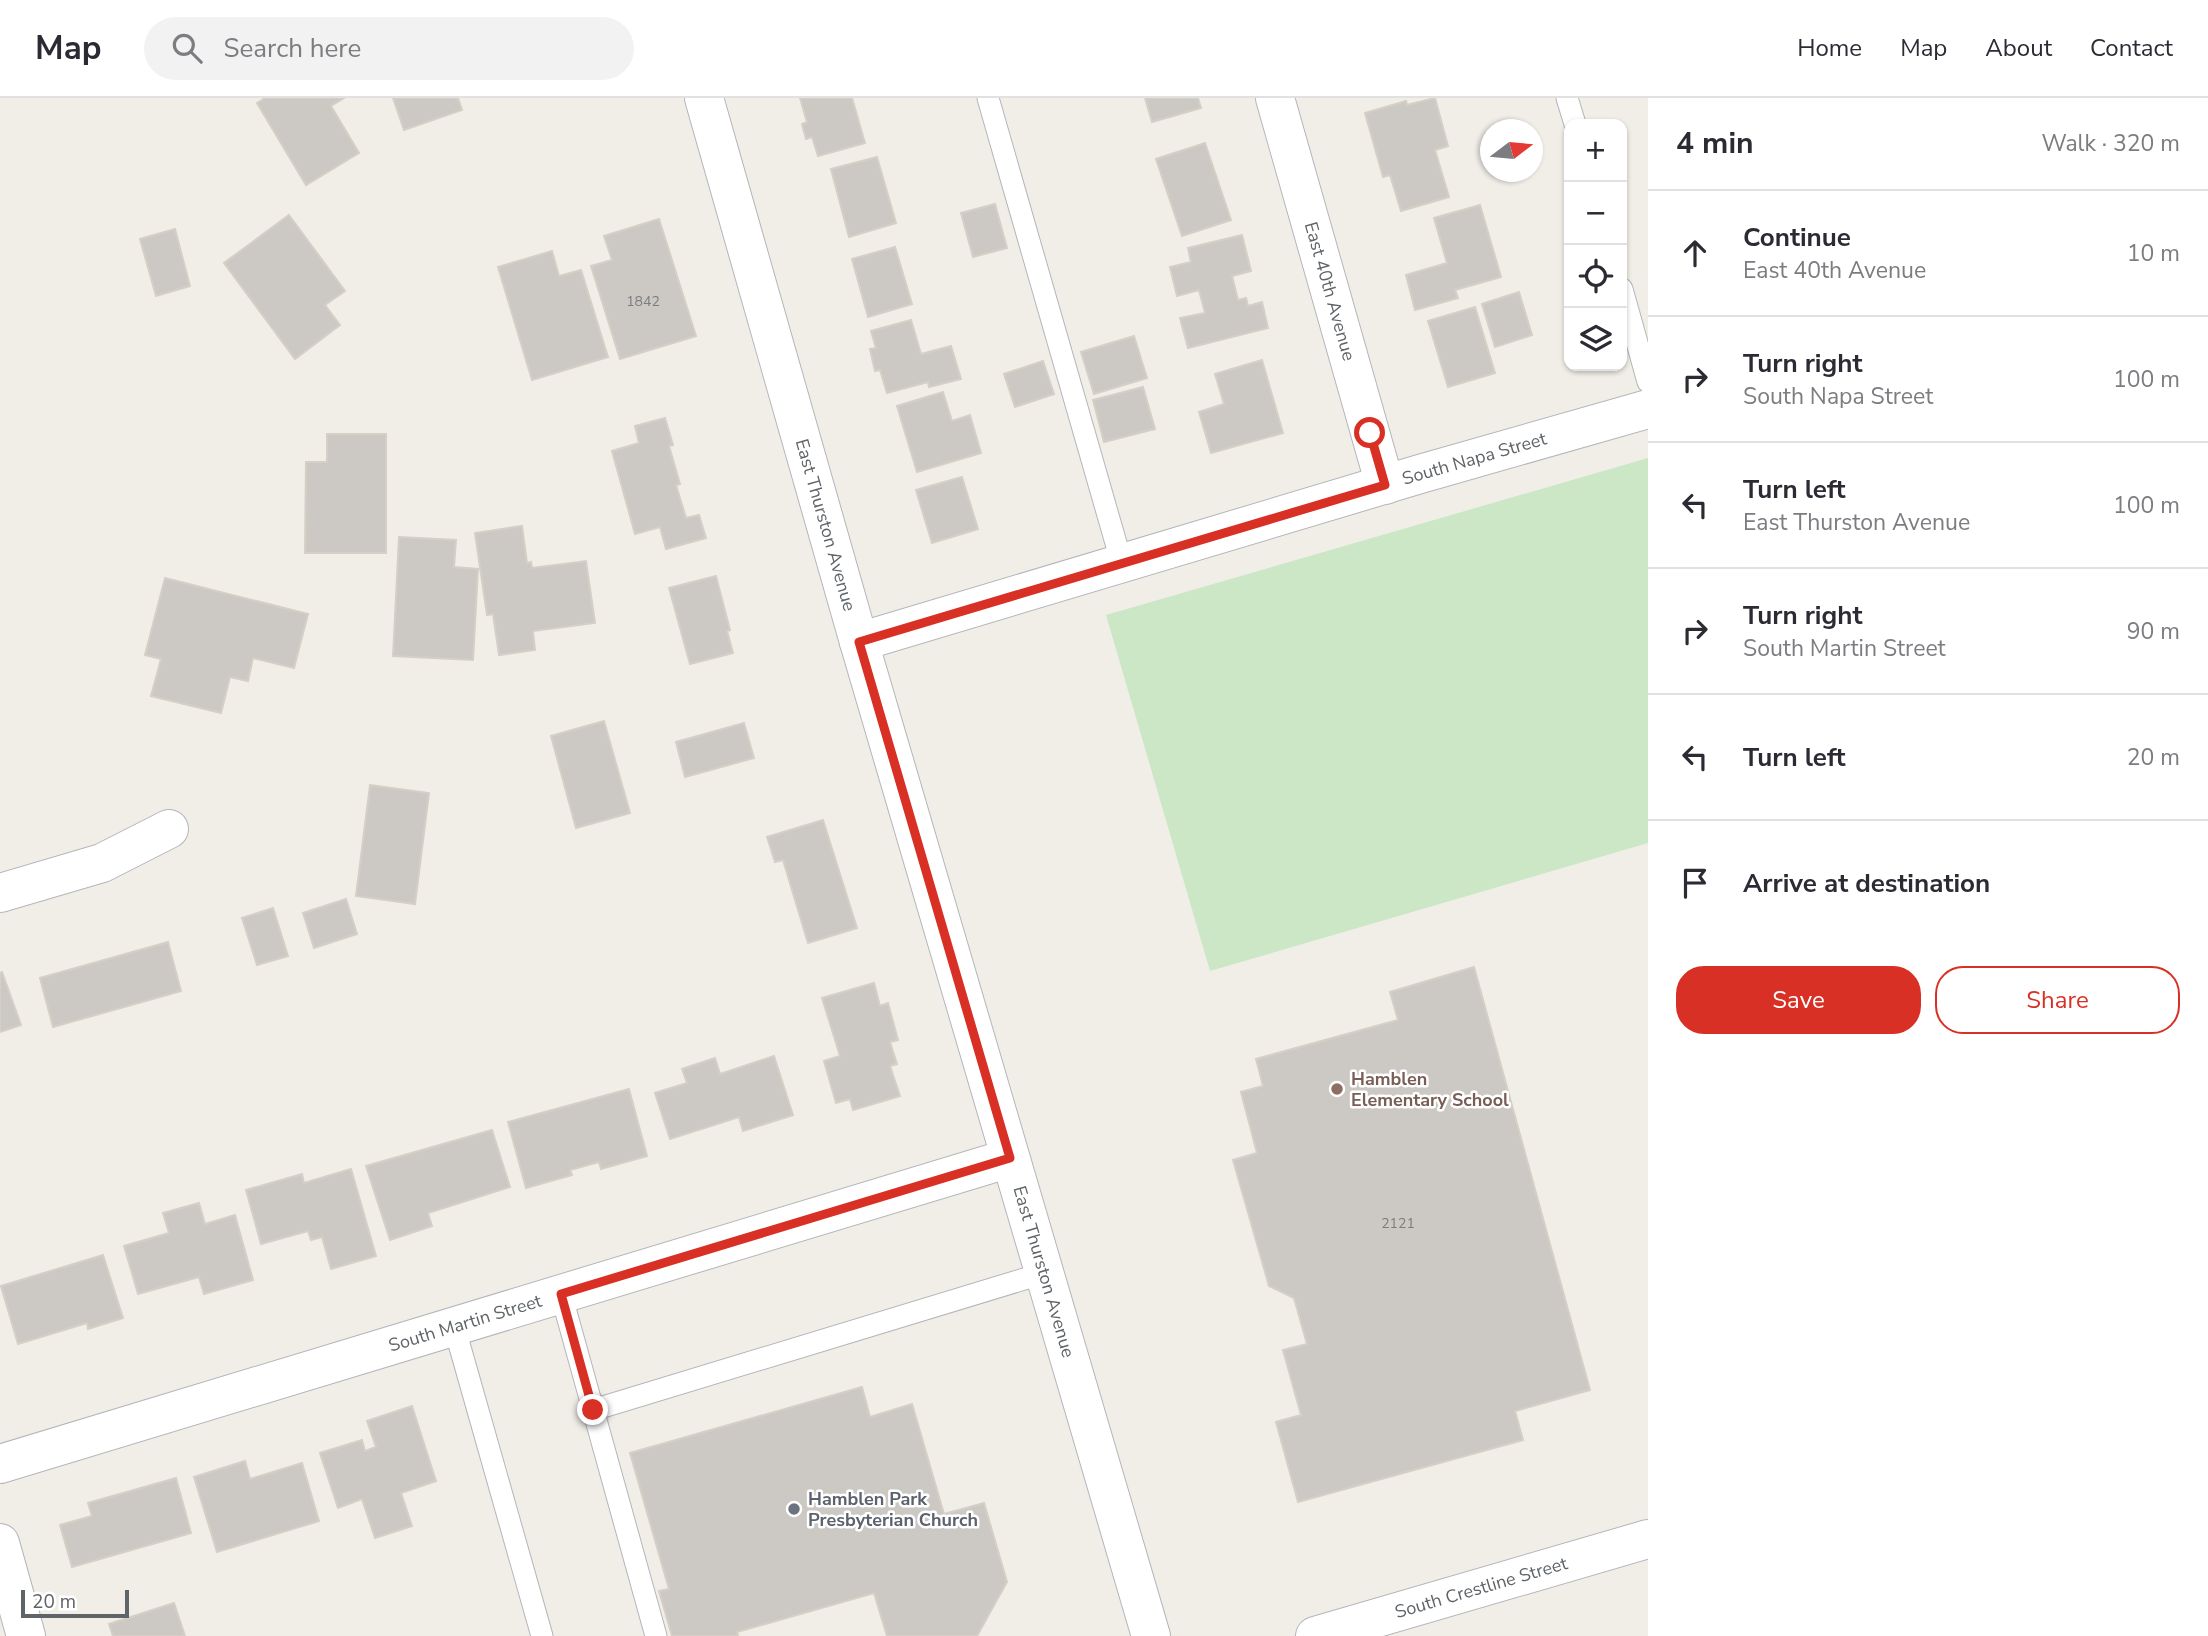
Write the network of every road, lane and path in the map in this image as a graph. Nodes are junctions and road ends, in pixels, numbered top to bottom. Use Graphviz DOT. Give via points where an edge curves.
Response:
graph roads {
  1 [pos="704,98"];
  2 [pos="988,98"];
  3 [pos="1275,98"];
  4 [pos="1567,98"];
  5 [pos="1573,119"];
  6 [pos="1627,307"];
  7 [pos="1648,382"];
  8 [pos="1648,409"];
  9 [pos="1385,485"];
  10 [pos="1122,564"];
  11 [pos="859,642"];
  12 [pos="169,829"];
  13 [pos="0,894"];
  14 [pos="1010,1158"];
  15 [pos="1044,1273"];
  16 [pos="561,1294"];
  17 [pos="454,1326"];
  18 [pos="593,1410"];
  19 [pos="0,1464"];
  20 [pos="1648,1539"];
  21 [pos="0,1543"];
  22 [pos="26,1636"];
  23 [pos="542,1636"];
  24 [pos="656,1636"];
  25 [pos="1151,1636"];
  26 [pos="1315,1636"];
  1 -- 11 [label="street, East Thurston Avenue"];
  2 -- 10 [label="lane"];
  3 -- 9 [label="street, East 40th Avenue"];
  4 -- 5 [label="lane"];
  6 -- 7 [label="lane"];
  8 -- 9 [label="street, South Napa Street"];
  9 -- 10 [label="street, South Napa Street"];
  10 -- 11 [label="street, South Napa Street"];
  11 -- 14 [label="street, East Thurston Avenue"];
  12 -- 13 [label="street" via="103,863"];
  14 -- 15 [label="street, East Thurston Avenue"];
  14 -- 16 [label="street, South Martin Street"];
  15 -- 18 [label="lane"];
  15 -- 25 [label="street, East Thurston Avenue"];
  16 -- 17 [label="street, South Martin Street"];
  16 -- 18 [label="lane"];
  17 -- 19 [label="street, South Martin Street"];
  17 -- 23 [label="lane"];
  18 -- 24 [label="lane"];
  20 -- 26 [label="street, South Crestline Street"];
  21 -- 22 [label="street"];
}
